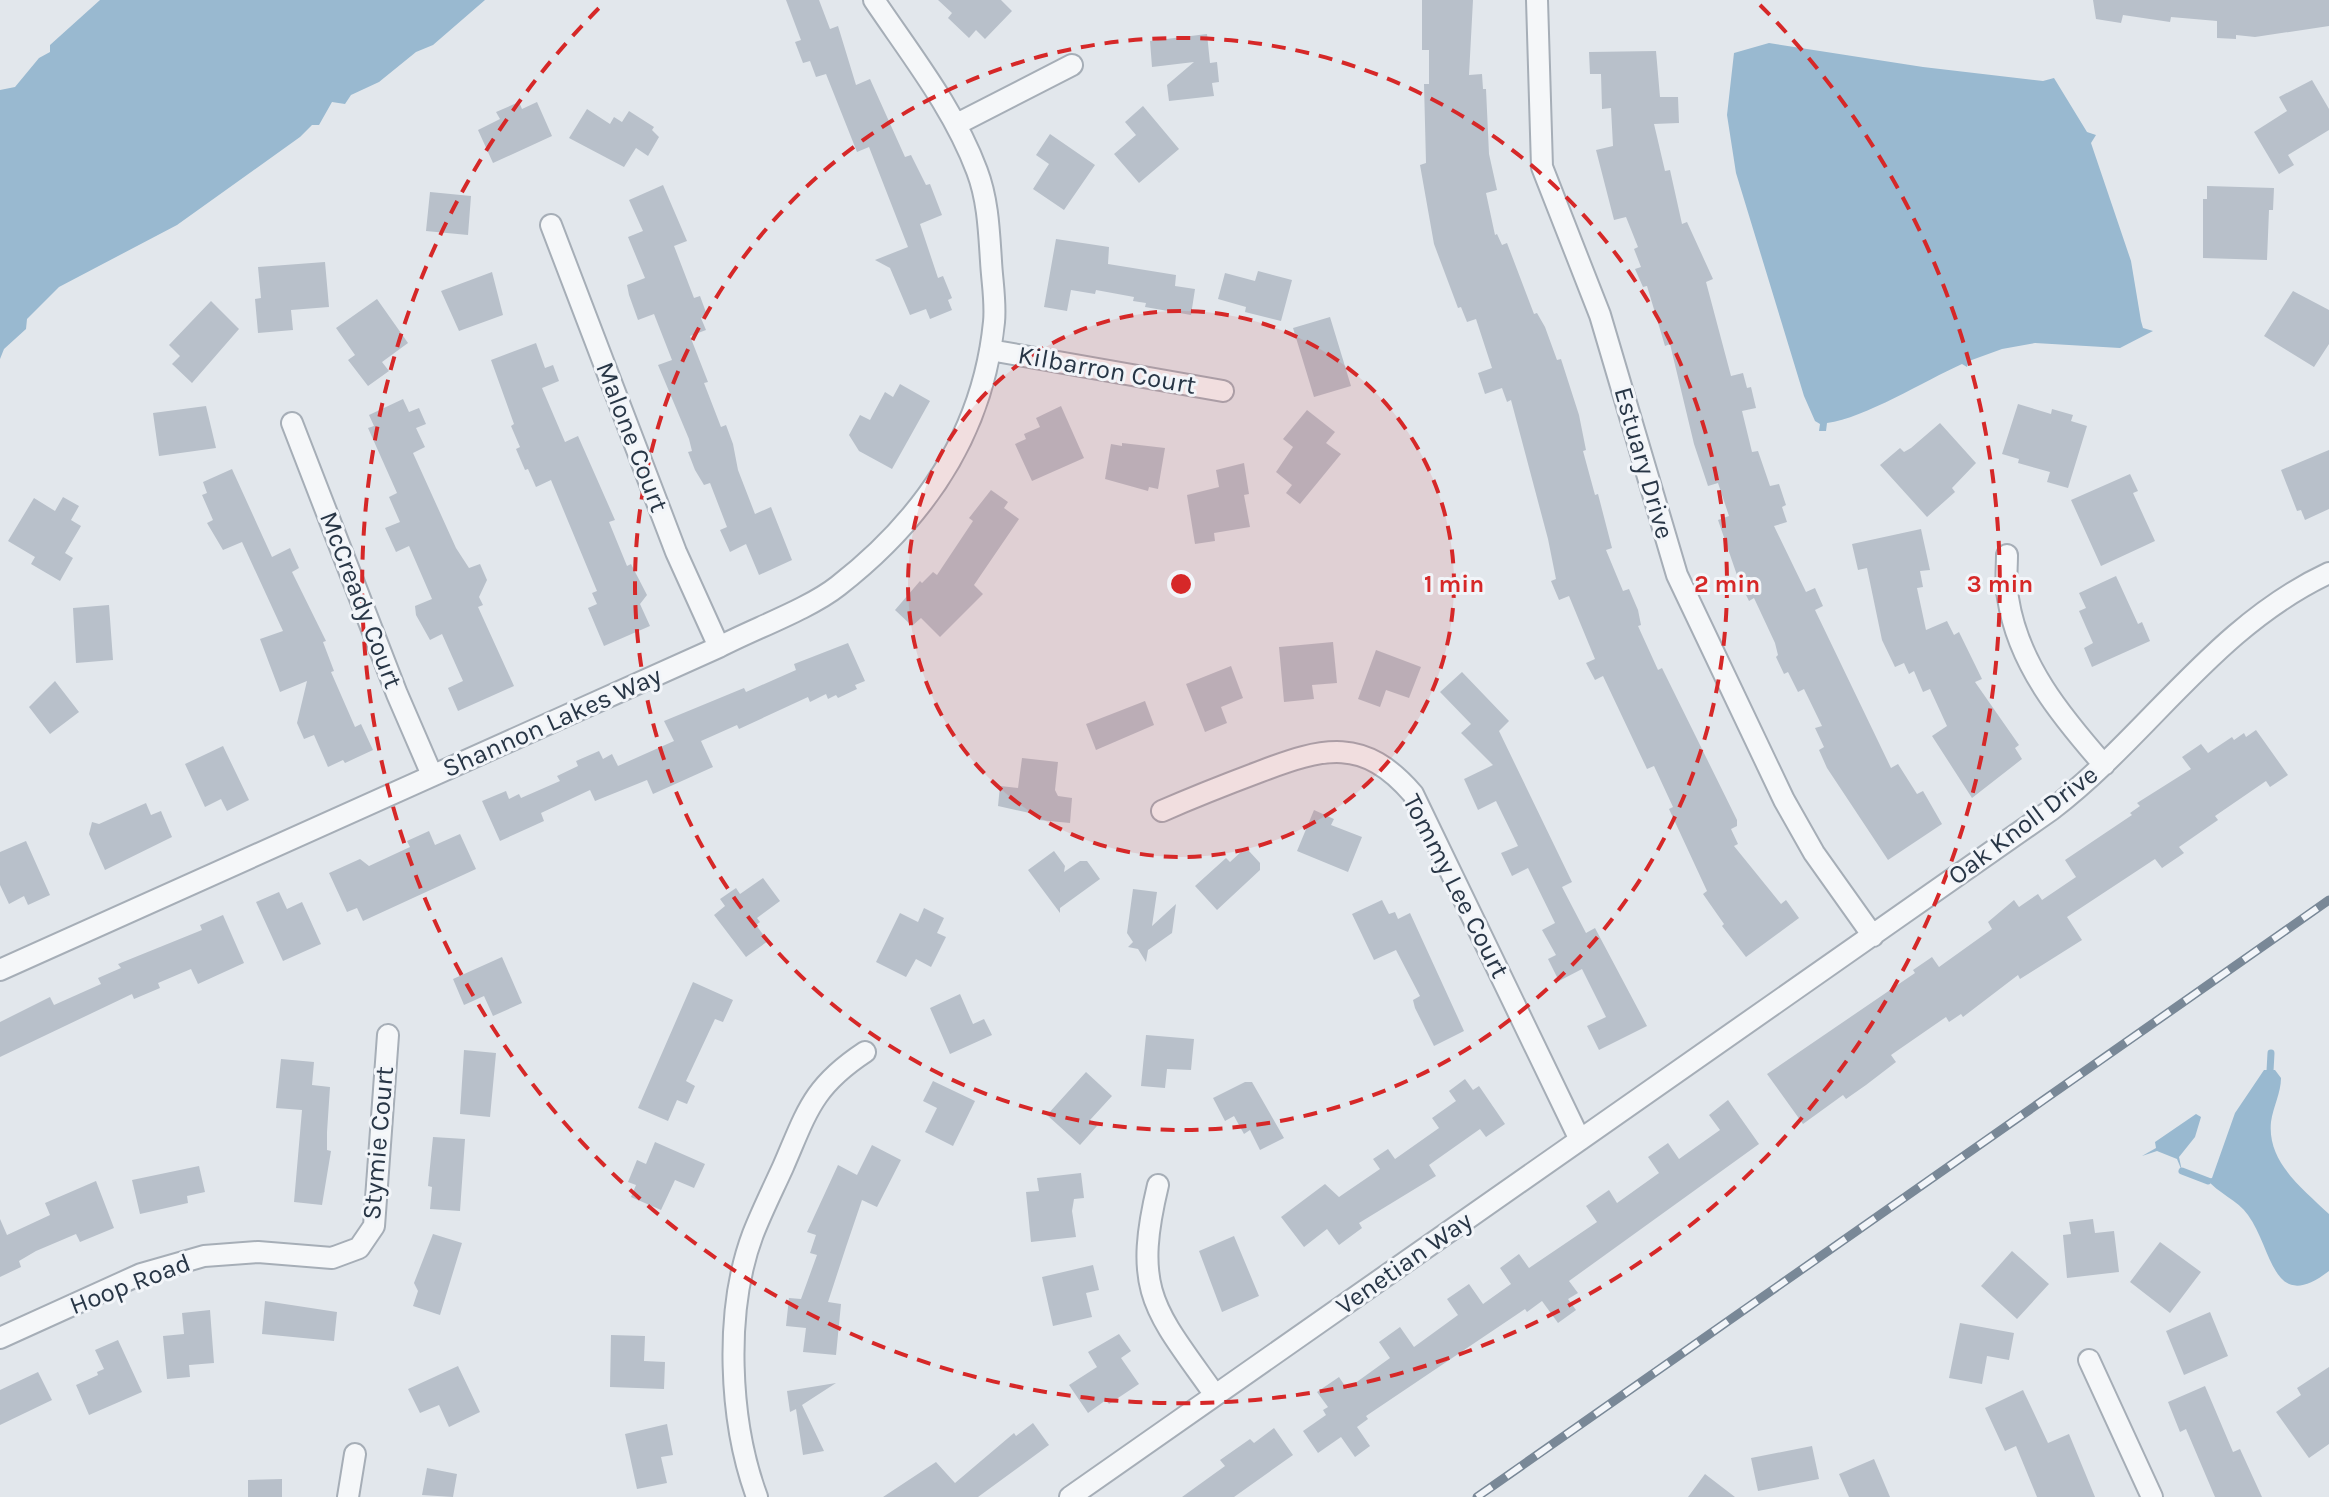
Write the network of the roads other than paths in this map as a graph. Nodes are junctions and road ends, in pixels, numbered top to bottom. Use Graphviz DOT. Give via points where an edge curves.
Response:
graph roads {
  1 [pos="874,0"];
  2 [pos="1537,0"];
  3 [pos="1072,65"];
  4 [pos="957,124"];
  5 [pos="551,225"];
  6 [pos="990,350"];
  7 [pos="1223,391"];
  8 [pos="292,423"];
  9 [pos="2007,555"];
  10 [pos="2329,573"];
  11 [pos="719,647"];
  12 [pos="2104,765"];
  13 [pos="432,775"];
  14 [pos="1162,811"];
  15 [pos="1873,936"];
  16 [pos="0,970"];
  17 [pos="1739,1029"];
  18 [pos="388,1035"];
  19 [pos="865,1052"];
  20 [pos="1580,1140"];
  21 [pos="1158,1185"];
  22 [pos="359,1248"];
  23 [pos="0,1338"];
  24 [pos="2089,1360"];
  25 [pos="1215,1395"];
  26 [pos="355,1454"];
  27 [pos="348,1497"];
  28 [pos="757,1497"];
  29 [pos="1070,1497"];
  30 [pos="2152,1497"];
  1 -- 4 [label="street, Shannon Lakes Way"];
  2 -- 15 [label="street, Estuary Drive" via="1542,167 1600,315 1677,575 1784,800"];
  3 -- 4 [label="street"];
  4 -- 6 [label="street, Shannon Lakes Way" via="988,213 995,319"];
  5 -- 11 [label="street, Malone Court" via="676,552"];
  6 -- 7 [label="street, Kilbarron Court"];
  6 -- 11 [label="street, Shannon Lakes Way" via="964,436 933,492 900,533 835,588"];
  8 -- 13 [label="street, McCready Court"];
  9 -- 12 [label="street" via="2008,600 2022,645 2050,702"];
  10 -- 12 [label="street, Oak Knoll Drive" via="2229,638"];
  11 -- 13 [label="street, Shannon Lakes Way"];
  12 -- 15 [label="street, Oak Knoll Drive" via="2051,810"];
  13 -- 16 [label="street, Shannon Lakes Way"];
  14 -- 20 [label="street, Tommy Lee Court" via="1317,751 1356,753 1392,771 1413,794"];
  15 -- 17 [label="street, Oak Knoll Drive"];
  17 -- 20 [label="street, Venetian Way"];
  18 -- 22 [label="street, Stymie Court" via="374,1226"];
  19 -- 28 [label="street" via="833,1072 812,1101 752,1237 735,1319 733,1382 745,1465"];
  20 -- 25 [label="street, Venetian Way"];
  21 -- 25 [label="street" via="1146,1237 1151,1295 1166,1326"];
  22 -- 23 [label="street, Hoop Road" via="332,1258 258,1252 204,1256 141,1274"];
  24 -- 30 [label="street"];
  25 -- 29 [label="street, Venetian Way"];
  26 -- 27 [label="street"];
}
